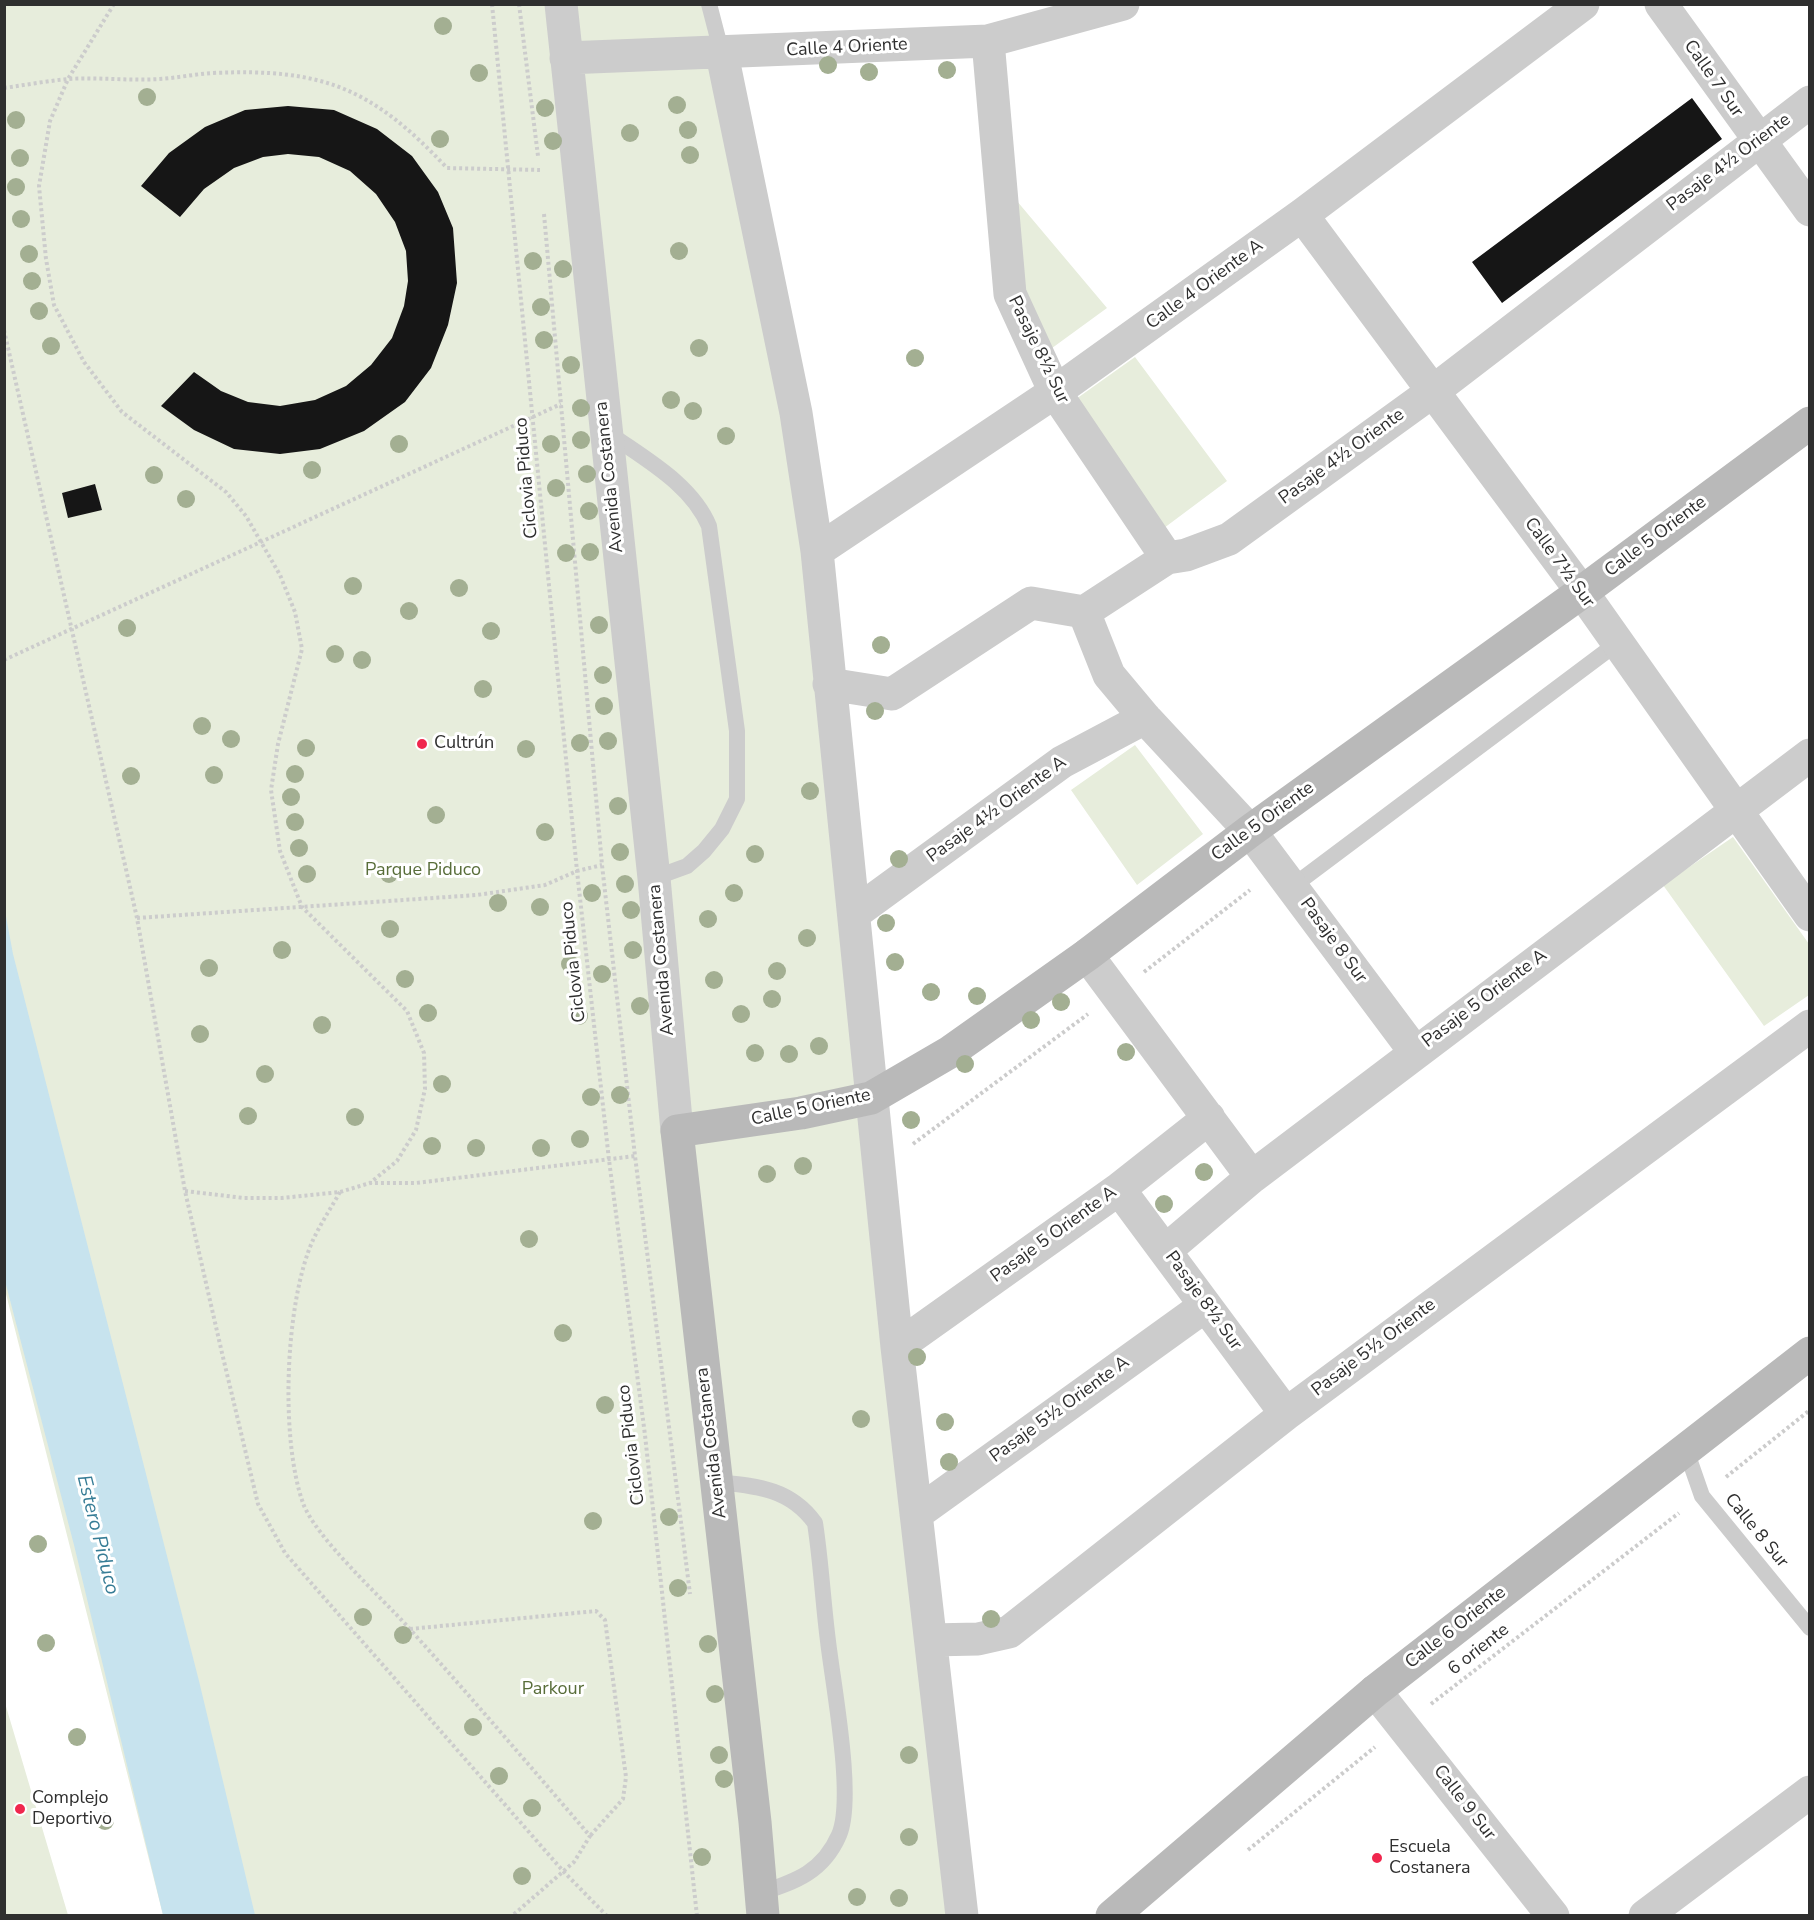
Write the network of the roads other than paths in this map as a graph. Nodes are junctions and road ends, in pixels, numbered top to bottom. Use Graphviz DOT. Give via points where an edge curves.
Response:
graph roads {
  1 [pos="561,4"];
  2 [pos="709,4"];
  3 [pos="1123,4"];
  4 [pos="1583,4"];
  5 [pos="1661,4"];
  6 [pos="988,41"];
  7 [pos="722,54"];
  8 [pos="567,58"];
  9 [pos="1809,102"];
  10 [pos="1757,141"];
  11 [pos="1809,210"];
  12 [pos="1302,215"];
  13 [pos="1055,392"];
  14 [pos="1432,392"];
  15 [pos="1809,423"];
  16 [pos="605,430"];
  17 [pos="817,551"];
  18 [pos="1167,558"];
  19 [pos="1582,592"];
  20 [pos="1084,612"];
  21 [pos="1616,644"];
  22 [pos="830,684"];
  23 [pos="1145,718"];
  24 [pos="1809,755"];
  25 [pos="1735,811"];
  26 [pos="1250,831"];
  27 [pos="654,878"];
  28 [pos="1293,886"];
  29 [pos="855,913"];
  30 [pos="1809,915"];
  31 [pos="1087,955"];
  32 [pos="1809,1026"];
  33 [pos="1415,1052"];
  34 [pos="871,1098"];
  35 [pos="1209,1118"];
  36 [pos="677,1131"];
  37 [pos="1252,1177"];
  38 [pos="1119,1189"];
  39 [pos="1166,1250"];
  40 [pos="1205,1306"];
  41 [pos="897,1347"];
  42 [pos="1809,1353"];
  43 [pos="1286,1414"];
  44 [pos="1686,1450"];
  45 [pos="717,1482"];
  46 [pos="916,1514"];
  47 [pos="1809,1628"];
  48 [pos="931,1640"];
  49 [pos="1375,1691"];
  50 [pos="1809,1792"];
  51 [pos="762,1904"];
  52 [pos="962,1916"];
  53 [pos="1112,1916"];
  54 [pos="1553,1916"];
  55 [pos="1645,1916"];
  1 -- 8 [label="street, Avenida Costanera"];
  2 -- 7 [label="lane"];
  3 -- 6 [label="street, Calle 4 Oriente"];
  4 -- 12 [label="street, Calle 4 Oriente A"];
  5 -- 10 [label="street, Calle 7 Sur"];
  6 -- 7 [label="street, Calle 4 Oriente"];
  6 -- 13 [label="street, Pasaje 8½ Sur" via="1010,294"];
  7 -- 8 [label="street, Calle 4 Oriente"];
  7 -- 17 [label="street" via="796,413"];
  8 -- 16 [label="street, Avenida Costanera"];
  9 -- 10 [label="street, Pasaje 4½ Oriente"];
  10 -- 11 [label="street, Calle 7 Sur"];
  10 -- 14 [label="street, Pasaje 4½ Oriente"];
  12 -- 13 [label="street, Calle 4 Oriente A"];
  12 -- 14 [label="street, Calle 7½ Sur"];
  13 -- 17 [label="street, Calle 4 Oriente A"];
  13 -- 18 [label="street, Pasaje 8½ Sur"];
  14 -- 18 [label="street, Pasaje 4½ Oriente" via="1229,539"];
  14 -- 19 [label="street, Calle 7½ Sur"];
  15 -- 19 [label="street, Calle 5 Oriente"];
  16 -- 27 [label="street, Avenida Costanera"];
  16 -- 27 [label="lane" via="671,479 703,511 710,526 737,731 737,799 722,829 687,866"];
  17 -- 22 [label="street"];
  18 -- 20 [label="street, Pasaje 4½ Oriente"];
  19 -- 21 [label="street, Calle 7½ Sur"];
  19 -- 26 [label="street, Calle 5 Oriente"];
  20 -- 22 [label="street" via="1031,603 892,694"];
  20 -- 23 [label="street" via="1109,675"];
  21 -- 25 [label="street, Calle 7½ Sur"];
  21 -- 28 [label="lane"];
  22 -- 29 [label="street"];
  23 -- 26 [label="street"];
  23 -- 29 [label="street, Pasaje 4½ Oriente A" via="1062,762"];
  24 -- 25 [label="street, Pasaje 5 Oriente A"];
  25 -- 30 [label="street, Calle 7½ Sur"];
  25 -- 33 [label="street, Pasaje 5 Oriente A"];
  26 -- 28 [label="street, Pasaje 8 Sur"];
  26 -- 31 [label="street, Calle 5 Oriente"];
  27 -- 36 [label="street, Avenida Costanera"];
  28 -- 33 [label="street, Pasaje 8 Sur"];
  29 -- 34 [label="street"];
  31 -- 34 [label="street, Calle 5 Oriente" via="950,1052"];
  31 -- 35 [label="street"];
  32 -- 43 [label="street, Pasaje 5½ Oriente"];
  33 -- 37 [label="street, Pasaje 5 Oriente A"];
  34 -- 36 [label="street, Calle 5 Oriente" via="801,1113"];
  34 -- 41 [label="street"];
  35 -- 37 [label="street"];
  35 -- 38 [label="street, Pasaje 5 Oriente A"];
  36 -- 45 [label="street, Avenida Costanera"];
  37 -- 39 [label="street, Pasaje 5 Oriente A"];
  38 -- 39 [label="street, Pasaje 8½ Sur"];
  38 -- 41 [label="street, Pasaje 5 Oriente A"];
  39 -- 40 [label="street, Pasaje 8½ Sur"];
  40 -- 43 [label="street, Pasaje 8½ Sur"];
  40 -- 46 [label="street, Pasaje 5½ Oriente A"];
  41 -- 46 [label="street"];
  42 -- 44 [label="street, Calle 6 Oriente"];
  43 -- 48 [label="street, Pasaje 5½ Oriente" via="1009,1632 978,1639"];
  44 -- 47 [label="lane, Calle 8 Sur" via="1702,1496"];
  44 -- 49 [label="street, Calle 6 Oriente"];
  45 -- 51 [label="street, Avenida Costanera"];
  45 -- 51 [label="lane" via="776,1490 791,1499 814,1523 845,1785 840,1834 830,1851 816,1868"];
  46 -- 48 [label="street"];
  48 -- 52 [label="street"];
  49 -- 53 [label="street, Calle 6 Oriente"];
  49 -- 54 [label="street, Calle 9 Sur"];
  50 -- 55 [label="street"];
}
